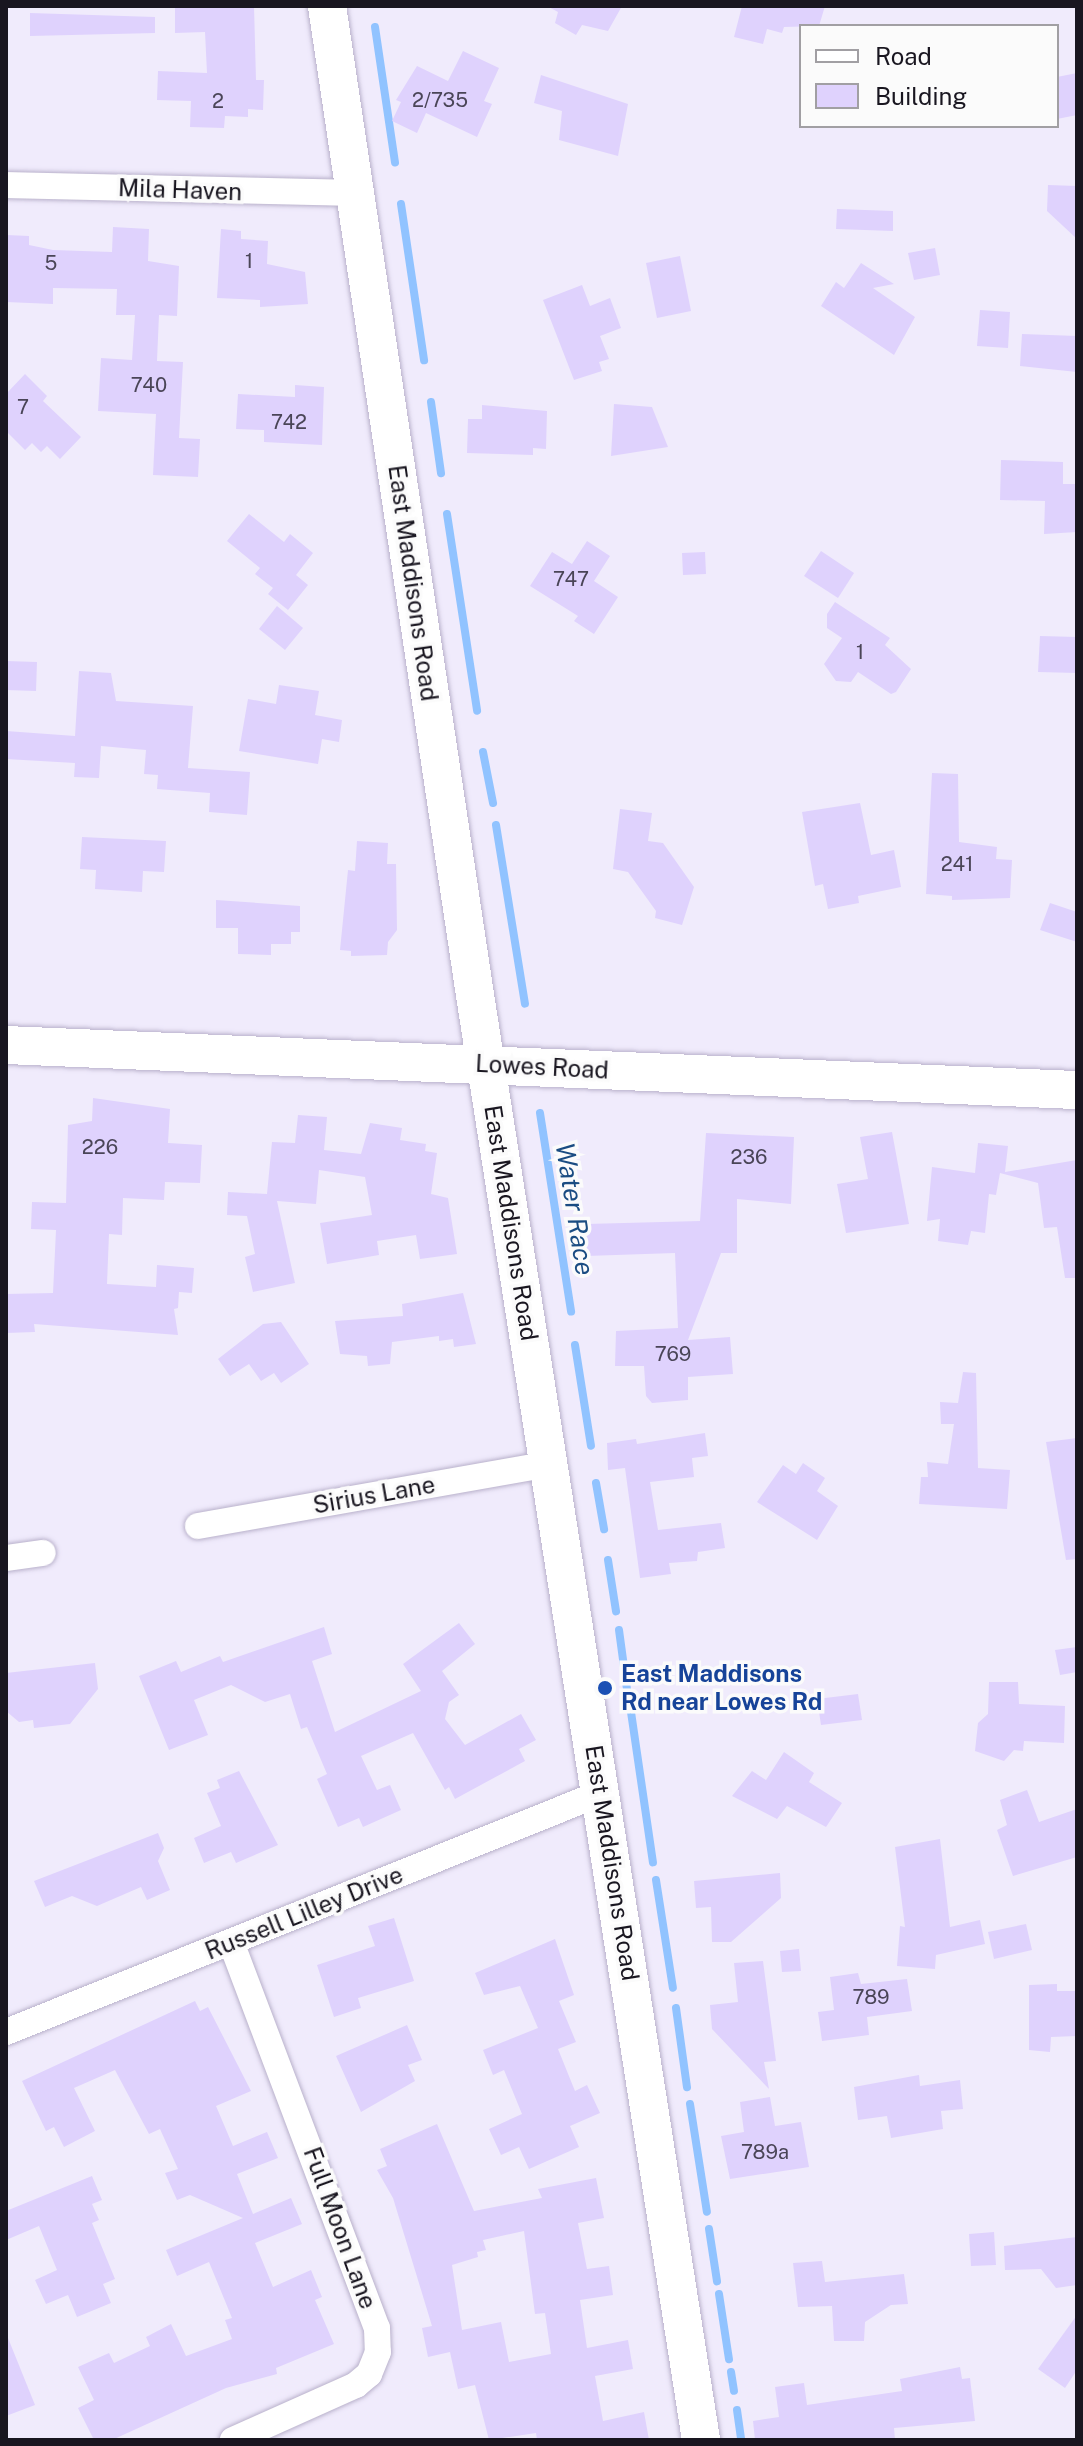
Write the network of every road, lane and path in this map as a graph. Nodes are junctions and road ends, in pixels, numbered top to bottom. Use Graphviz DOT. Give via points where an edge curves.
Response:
graph roads {
  1 [pos="327,6"];
  2 [pos="6,185"];
  3 [pos="355,193"];
  4 [pos="6,1045"];
  5 [pos="485,1065"];
  6 [pos="1077,1090"];
  7 [pos="550,1464"];
  8 [pos="198,1526"];
  9 [pos="43,1553"];
  10 [pos="6,1558"];
  11 [pos="601,1793"];
  12 [pos="231,1942"];
  13 [pos="6,2032"];
  14 [pos="233,2440"];
  15 [pos="701,2440"];
  1 -- 3 [label="street, East Maddisons Road"];
  2 -- 3 [label="street, Mila Haven"];
  3 -- 5 [label="street, East Maddisons Road"];
  4 -- 5 [label="street, Lowes Road"];
  5 -- 6 [label="street, Lowes Road"];
  5 -- 7 [label="street, East Maddisons Road"];
  7 -- 8 [label="street, Sirius Lane"];
  7 -- 11 [label="street, East Maddisons Road"];
  9 -- 10 [label="street"];
  11 -- 12 [label="street, Russell Lilley Drive"];
  11 -- 15 [label="street, East Maddisons Road"];
  12 -- 13 [label="street, Russell Lilley Drive"];
  12 -- 14 [label="street, Full Moon Lane" via="377,2328 378,2352 369,2374 356,2385"];
}
